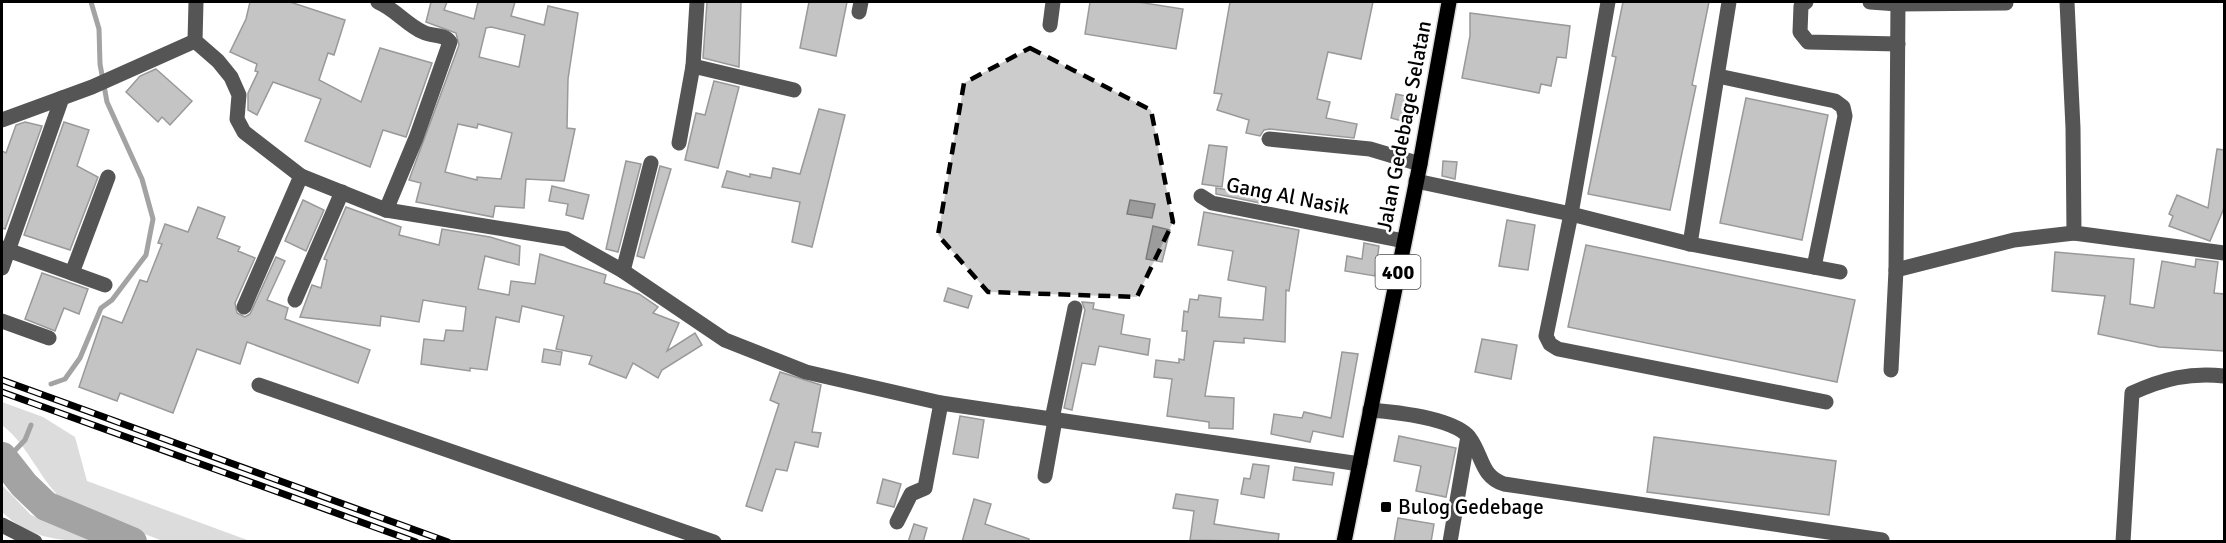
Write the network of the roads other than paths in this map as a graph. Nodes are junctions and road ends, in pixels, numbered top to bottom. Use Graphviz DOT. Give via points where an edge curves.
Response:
graph roads {
  1 [pos="196,2"];
  2 [pos="378,2"];
  3 [pos="697,2"];
  4 [pos="1053,2"];
  5 [pos="1449,2"];
  6 [pos="1608,2"];
  7 [pos="1729,2"];
  8 [pos="1806,2"];
  9 [pos="1870,2"];
  10 [pos="2067,2"];
  11 [pos="1898,3"];
  12 [pos="2006,3"];
  13 [pos="1050,25"];
  14 [pos="195,41"];
  15 [pos="1898,44"];
  16 [pos="693,66"];
  17 [pos="1718,76"];
  18 [pos="794,90"];
  19 [pos="62,98"];
  20 [pos="2,120"];
  21 [pos="1269,139"];
  22 [pos="679,143"];
  23 [pos="651,163"];
  24 [pos="1420,164"];
  25 [pos="301,176"];
  26 [pos="108,177"];
  27 [pos="1416,181"];
  28 [pos="342,192"];
  29 [pos="1201,196"];
  30 [pos="386,210"];
  31 [pos="1571,214"];
  32 [pos="2074,233"];
  33 [pos="1404,241"];
  34 [pos="1690,244"];
  35 [pos="5,249"];
  36 [pos="2224,253"];
  37 [pos="1814,267"];
  38 [pos="2,268"];
  39 [pos="1896,270"];
  40 [pos="623,271"];
  41 [pos="72,273"];
  42 [pos="1840,273"];
  43 [pos="105,285"];
  44 [pos="295,300"];
  45 [pos="244,307"];
  46 [pos="1075,308"];
  47 [pos="2,321"];
  48 [pos="49,338"];
  49 [pos="1891,370"];
  50 [pos="2224,376"];
  51 [pos="259,385"];
  52 [pos="1826,402"];
  53 [pos="941,403"];
  54 [pos="1370,410"];
  55 [pos="1054,419"];
  56 [pos="1468,436"];
  57 [pos="1360,464"];
  58 [pos="1045,476"];
  59 [pos="897,522"];
  60 [pos="2,525"];
  61 [pos="1882,540"];
  62 [pos="34,542"];
  63 [pos="714,542"];
  64 [pos="1344,542"];
  65 [pos="1450,542"];
  66 [pos="2123,542"];
  1 -- 14 [label="street"];
  2 -- 30 [label="street" via="424,33 443,36 450,42"];
  3 -- 16 [label="street"];
  4 -- 13 [label="street"];
  5 -- 24 [label="main road, Jalan Gedebage Selatan / 400"];
  6 -- 31 [label="street"];
  7 -- 17 [label="street"];
  8 -- 15 [label="street" via="1801,6 1800,32 1808,42"];
  9 -- 11 [label="street"];
  10 -- 32 [label="street"];
  11 -- 12 [label="street"];
  11 -- 15 [label="street"];
  14 -- 19 [label="street"];
  14 -- 25 [label="street" via="231,77 239,95 237,119 244,132"];
  15 -- 39 [label="street"];
  16 -- 18 [label="street"];
  16 -- 22 [label="street"];
  17 -- 34 [label="street"];
  17 -- 37 [label="street" via="1835,101 1843,107 1845,116"];
  19 -- 20 [label="street"];
  19 -- 35 [label="street"];
  21 -- 24 [label="street" via="1370,149"];
  23 -- 40 [label="street"];
  24 -- 27 [label="main road, Jalan Gedebage Selatan / 400"];
  25 -- 28 [label="street"];
  25 -- 45 [label="street"];
  26 -- 41 [label="street"];
  27 -- 31 [label="street"];
  27 -- 33 [label="main road, Jalan Gedebage Selatan / 400"];
  28 -- 30 [label="street"];
  28 -- 44 [label="street"];
  29 -- 33 [label="street, Gang Al Nasik" via="1212,203"];
  30 -- 40 [label="street" via="566,239"];
  31 -- 34 [label="street"];
  31 -- 52 [label="street" via="1546,336 1550,344 1558,349"];
  32 -- 36 [label="street"];
  32 -- 39 [label="street" via="2014,240"];
  33 -- 54 [label="main road, Jalan Gedebage Selatan / 400"];
  34 -- 37 [label="street"];
  35 -- 38 [label="street"];
  35 -- 41 [label="street"];
  37 -- 42 [label="street"];
  39 -- 49 [label="street"];
  40 -- 53 [label="street" via="725,340 806,372"];
  41 -- 43 [label="street"];
  46 -- 55 [label="street"];
  47 -- 48 [label="street"];
  50 -- 66 [label="street" via="2180,376 2132,393"];
  51 -- 63 [label="street"];
  53 -- 55 [label="street"];
  53 -- 59 [label="street" via="925,488 911,494"];
  54 -- 56 [label="street" via="1454,426"];
  54 -- 57 [label="main road, Jalan Gedebage Selatan / 400"];
  55 -- 57 [label="street"];
  55 -- 58 [label="street"];
  56 -- 61 [label="street" via="1486,474 1504,484"];
  56 -- 65 [label="street"];
  57 -- 64 [label="main road, Jalan Gedebage Selatan / 400"];
  60 -- 62 [label="street"];
}
